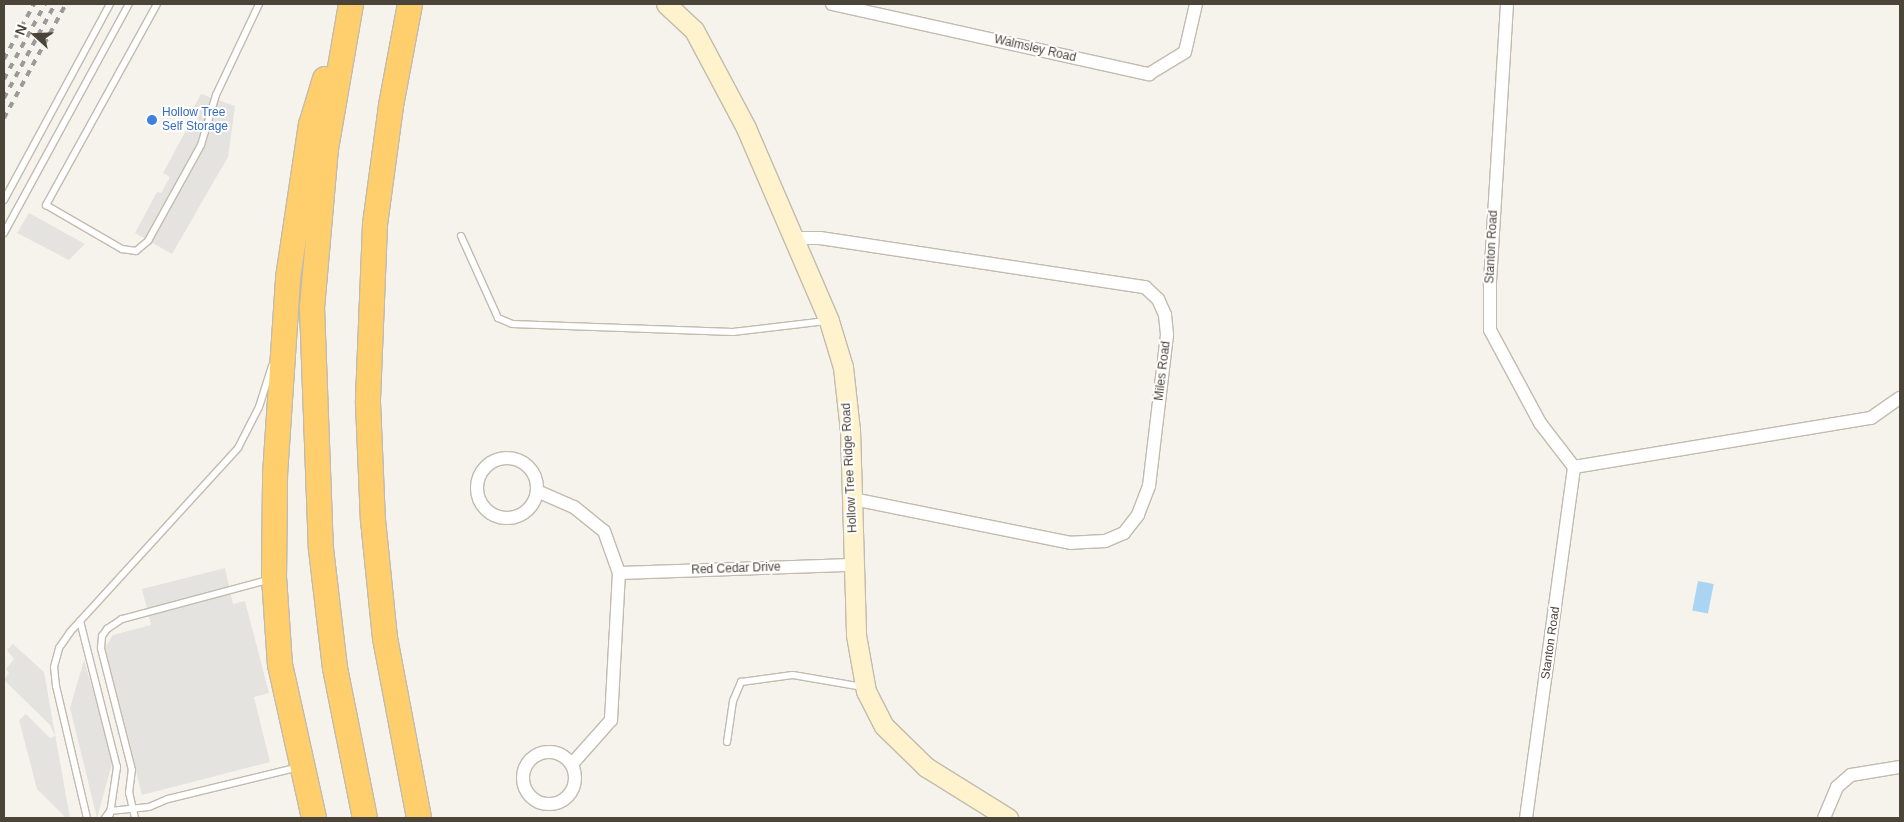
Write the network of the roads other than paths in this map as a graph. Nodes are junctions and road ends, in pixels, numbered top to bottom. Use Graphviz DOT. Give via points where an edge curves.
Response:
graph roads {
  1 [pos="110,4"];
  2 [pos="129,4"];
  3 [pos="157,4"];
  4 [pos="259,4"];
  5 [pos="351,4"];
  6 [pos="410,4"];
  7 [pos="666,4"];
  8 [pos="832,4"];
  9 [pos="1196,4"];
  10 [pos="1507,4"];
  11 [pos="344,36"];
  12 [pos="4,200"];
  13 [pos="4,233"];
  14 [pos="461,236"];
  15 [pos="792,238"];
  16 [pos="288,278"];
  17 [pos="829,320"];
  18 [pos="1900,398"];
  19 [pos="1574,467"];
  20 [pos="537,491"];
  21 [pos="853,499"];
  22 [pos="853,565"];
  23 [pos="619,573"];
  24 [pos="274,578"];
  25 [pos="80,620"];
  26 [pos="865,687"];
  27 [pos="727,742"];
  28 [pos="572,764"];
  29 [pos="302,766"];
  30 [pos="1900,767"];
  31 [pos="133,809"];
  32 [pos="110,815"];
  33 [pos="87,818"];
  34 [pos="105,818"];
  35 [pos="135,818"];
  36 [pos="314,818"];
  37 [pos="365,818"];
  38 [pos="419,818"];
  39 [pos="1008,818"];
  40 [pos="1526,818"];
  41 [pos="1824,818"];
  1 -- 12 [label="lane"];
  2 -- 13 [label="lane"];
  3 -- 4 [label="lane" via="46,205 122,249 136,251 148,241 201,145 216,95"];
  5 -- 11 [label="highway"];
  6 -- 38 [label="highway" via="391,106 375,225 368,402 372,520 384,628 394,697"];
  7 -- 15 [label="main road, Hollow Tree Ridge Road" via="694,30 713,62 746,128"];
  8 -- 9 [label="street, Walmsley Road" via="1149,74 1185,52"];
  10 -- 19 [label="street, Stanton Road" via="1490,330 1540,423"];
  11 -- 16 [label="highway" via="321,88 311,125"];
  11 -- 37 [label="highway" via="326,148 315,250 312,307 315,430 327,609 345,728"];
  14 -- 17 [label="lane" via="498,318 512,324 733,332"];
  15 -- 17 [label="main road, Hollow Tree Ridge Road"];
  15 -- 21 [label="street, Miles Road" via="820,238 1145,287 1158,299 1165,315 1167,335 1149,486 1138,515 1124,533 1105,541 1072,543"];
  16 -- 24 [label="highway" via="275,475"];
  16 -- 25 [label="lane" via="274,360 248,432 238,448"];
  17 -- 21 [label="main road, Hollow Tree Ridge Road" via="843,367"];
  18 -- 19 [label="street" via="1871,418"];
  19 -- 40 [label="street, Stanton Road"];
  20 -- 20 [label="street" via="528,510 513,517 496,516 480,502 478,480 491,463 512,459 531,470"];
  20 -- 23 [label="street" via="574,507 604,531"];
  21 -- 22 [label="main road, Hollow Tree Ridge Road"];
  22 -- 23 [label="street, Red Cedar Drive"];
  22 -- 26 [label="main road, Hollow Tree Ridge Road" via="856,635"];
  23 -- 28 [label="street" via="611,720"];
  24 -- 29 [label="highway" via="280,665"];
  24 -- 31 [label="lane" via="122,619 106,629 101,648 132,770 129,793"];
  25 -- 32 [label="lane" via="117,767"];
  25 -- 33 [label="lane" via="63,640 54,667"];
  26 -- 27 [label="lane" via="793,675 741,682 733,701"];
  26 -- 39 [label="main road, Hollow Tree Ridge Road" via="884,726 926,767"];
  28 -- 28 [label="street" via="558,753 539,753 526,765 523,783 526,792 540,803 558,803 572,791 575,782"];
  29 -- 31 [label="lane"];
  29 -- 36 [label="highway"];
  30 -- 41 [label="street" via="1851,775 1837,787"];
  31 -- 32 [label="lane"];
  31 -- 35 [label="lane"];
  32 -- 34 [label="lane"];
}
